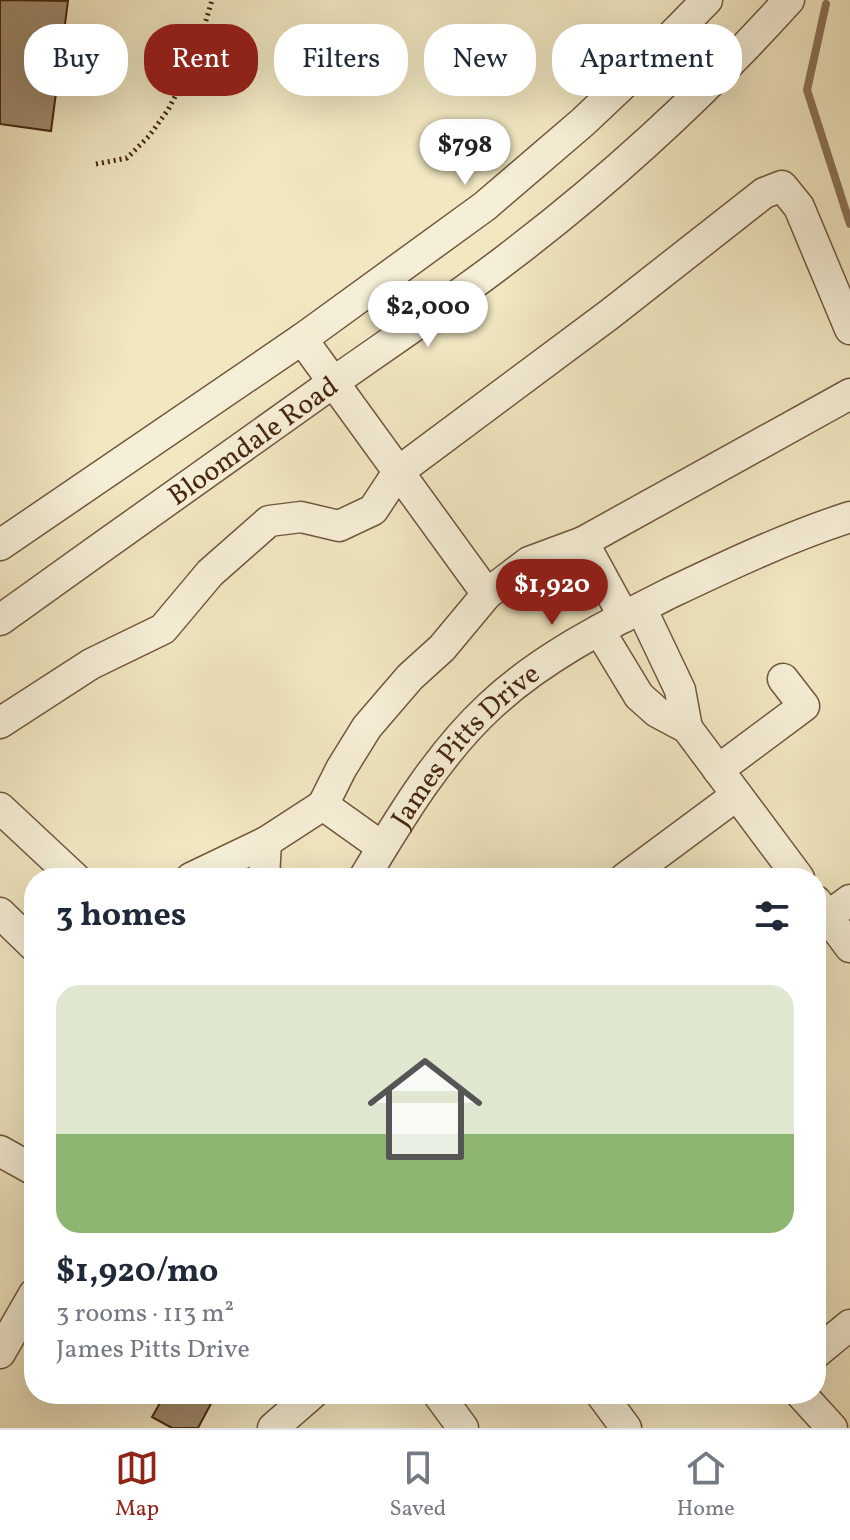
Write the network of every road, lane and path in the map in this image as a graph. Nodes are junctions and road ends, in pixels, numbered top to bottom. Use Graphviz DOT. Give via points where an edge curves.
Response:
graph roads {
  1 [pos="212,0"];
  2 [pos="707,0"];
  3 [pos="789,0"];
  4 [pos="96,164"];
  5 [pos="850,329"];
  6 [pos="302,339"];
  7 [pos="333,382"];
  8 [pos="850,394"];
  9 [pos="398,472"];
  10 [pos="850,517"];
  11 [pos="583,542"];
  12 [pos="0,545"];
  13 [pos="487,594"];
  14 [pos="621,618"];
  15 [pos="0,620"];
  16 [pos="783,679"];
  17 [pos="0,723"];
  18 [pos="687,728"];
  19 [pos="718,770"];
  20 [pos="737,795"];
  21 [pos="323,805"];
  22 [pos="0,808"];
  23 [pos="266,842"];
  24 [pos="382,847"];
  25 [pos="64,868"];
  26 [pos="212,868"];
  27 [pos="265,868"];
  28 [pos="370,868"];
  29 [pos="638,868"];
  30 [pos="792,868"];
  31 [pos="831,906"];
  32 [pos="850,947"];
  33 [pos="0,1151"];
  34 [pos="24,1164"];
  35 [pos="24,1311"];
  36 [pos="850,1325"];
  37 [pos="826,1345"];
  38 [pos="0,1353"];
  39 [pos="301,1404"];
  40 [pos="445,1404"];
  41 [pos="608,1404"];
  42 [pos="810,1404"];
  43 [pos="273,1428"];
  44 [pos="463,1428"];
  45 [pos="626,1428"];
  46 [pos="832,1428"];
  1 -- 4 [label="path" via="195,58 168,110 127,158"];
  2 -- 6 [label="street, Bloomdale Road" via="509,187"];
  3 -- 7 [label="street, Bloomdale Road" via="691,101 562,216"];
  5 -- 9 [label="street" via="799,207 782,186 764,193"];
  6 -- 7 [label="street"];
  6 -- 12 [label="street, Bloomdale Road"];
  7 -- 9 [label="street"];
  7 -- 15 [label="street, Bloomdale Road"];
  8 -- 11 [label="street"];
  9 -- 13 [label="street"];
  9 -- 17 [label="street" via="373,510 339,526 301,517 269,521 210,573 163,629 91,664"];
  10 -- 14 [label="street, James Pitts Drive" via="753,554"];
  11 -- 13 [label="street" via="529,562"];
  11 -- 14 [label="street"];
  13 -- 21 [label="street" via="367,727"];
  14 -- 18 [label="street" via="680,690"];
  14 -- 18 [label="street" via="639,696"];
  14 -- 24 [label="street, James Pitts Drive" via="512,687 470,726"];
  16 -- 19 [label="street" via="804,706"];
  18 -- 19 [label="street"];
  19 -- 20 [label="street"];
  20 -- 29 [label="street"];
  20 -- 30 [label="street"];
  21 -- 23 [label="street"];
  21 -- 24 [label="street"];
  22 -- 25 [label="street"];
  23 -- 26 [label="street"];
  23 -- 27 [label="street"];
  24 -- 28 [label="street, James Pitts Drive"];
  31 -- 32 [label="street"];
  33 -- 34 [label="street"];
  35 -- 38 [label="street"];
  36 -- 37 [label="street"];
  39 -- 43 [label="street"];
  40 -- 44 [label="street"];
  41 -- 45 [label="street"];
  42 -- 46 [label="street"];
}
